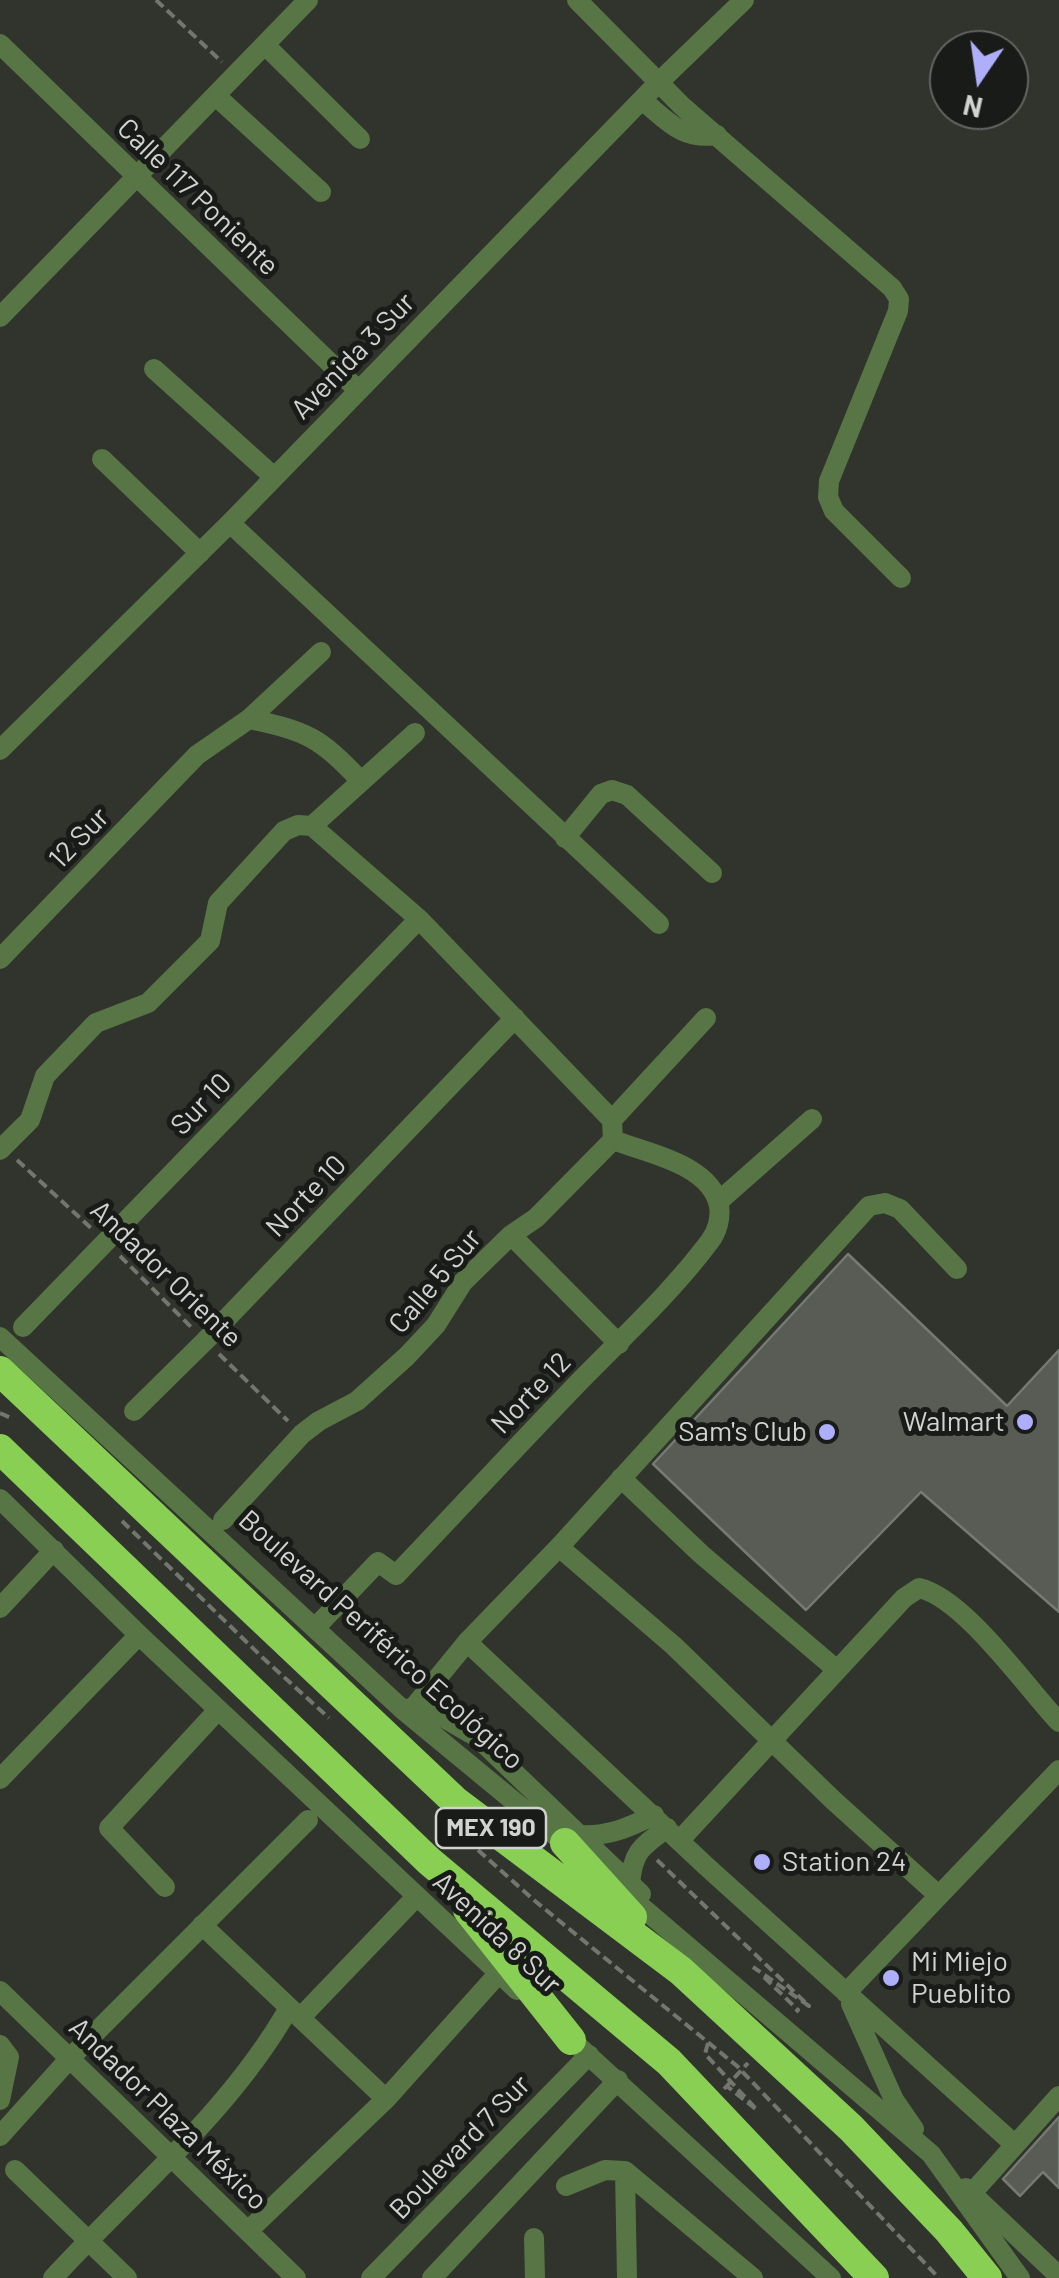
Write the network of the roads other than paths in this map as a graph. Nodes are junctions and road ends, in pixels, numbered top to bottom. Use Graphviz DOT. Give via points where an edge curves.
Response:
graph roads {
  1 [pos="308,0"];
  2 [pos="576,0"];
  3 [pos="739,2"];
  4 [pos="0,44"];
  5 [pos="265,45"];
  6 [pos="659,82"];
  7 [pos="216,96"];
  8 [pos="642,100"];
  9 [pos="718,135"];
  10 [pos="360,139"];
  11 [pos="136,175"];
  12 [pos="321,192"];
  13 [pos="0,317"];
  14 [pos="154,369"];
  15 [pos="358,390"];
  16 [pos="102,458"];
  17 [pos="274,477"];
  18 [pos="230,523"];
  19 [pos="200,552"];
  20 [pos="901,578"];
  21 [pos="321,652"];
  22 [pos="249,719"];
  23 [pos="415,734"];
  24 [pos="0,750"];
  25 [pos="360,780"];
  26 [pos="312,826"];
  27 [pos="566,838"];
  28 [pos="712,873"];
  29 [pos="419,919"];
  30 [pos="659,924"];
  31 [pos="0,958"];
  32 [pos="516,1018"];
  33 [pos="706,1018"];
  34 [pos="812,1118"];
  35 [pos="612,1130"];
  36 [pos="1,1149"];
  37 [pos="718,1202"];
  38 [pos="511,1235"];
  39 [pos="957,1269"];
  40 [pos="23,1327"];
  41 [pos="0,1337"];
  42 [pos="619,1344"];
  43 [pos="0,1370"];
  44 [pos="134,1411"];
  45 [pos="0,1448"];
  46 [pos="621,1478"];
  47 [pos="0,1499"];
  48 [pos="223,1520"];
  49 [pos="559,1547"];
  50 [pos="54,1550"];
  51 [pos="0,1608"];
  52 [pos="314,1628"];
  53 [pos="139,1635"];
  54 [pos="467,1642"];
  55 [pos="837,1670"];
  56 [pos="408,1709"];
  57 [pos="218,1710"];
  58 [pos="1059,1722"];
  59 [pos="772,1738"];
  60 [pos="1059,1770"];
  61 [pos="0,1779"];
  62 [pos="308,1820"];
  63 [pos="667,1828"];
  64 [pos="571,1839"];
  65 [pos="429,1860"];
  66 [pos="630,1884"];
  67 [pos="165,1887"];
  68 [pos="938,1895"];
  69 [pos="417,1896"];
  70 [pos="202,1924"];
  71 [pos="681,1971"];
  72 [pos="721,1972"];
  73 [pos="499,1973"];
  74 [pos="0,1991"];
  75 [pos="846,1993"];
  76 [pos="295,2013"];
  77 [pos="0,2045"];
  78 [pos="580,2047"];
  79 [pos="71,2057"];
  80 [pos="618,2080"];
  81 [pos="1059,2096"];
  82 [pos="386,2099"];
  83 [pos="0,2100"];
  84 [pos="0,2136"];
  85 [pos="1014,2144"];
  86 [pos="931,2154"];
  87 [pos="173,2157"];
  88 [pos="16,2170"];
  89 [pos="624,2171"];
  90 [pos="566,2186"];
  91 [pos="972,2194"];
  92 [pos="248,2231"];
  93 [pos="534,2238"];
  94 [pos="88,2240"];
  95 [pos="1059,2276"];
  96 [pos="53,2278"];
  97 [pos="126,2278"];
  98 [pos="296,2278"];
  99 [pos="370,2278"];
  100 [pos="432,2278"];
  101 [pos="535,2278"];
  102 [pos="627,2278"];
  103 [pos="753,2278"];
  104 [pos="831,2278"];
  105 [pos="874,2278"];
  106 [pos="987,2278"];
  107 [pos="1020,2278"];
  1 -- 5 [label="street"];
  2 -- 6 [label="street"];
  3 -- 6 [label="street, Avenida 3 Sur"];
  4 -- 11 [label="street, Calle 117 Poniente"];
  5 -- 7 [label="street"];
  5 -- 10 [label="street"];
  6 -- 8 [label="street, Avenida 3 Sur"];
  6 -- 9 [label="street"];
  7 -- 11 [label="street"];
  7 -- 12 [label="street"];
  8 -- 9 [label="street" via="678,130"];
  8 -- 15 [label="street, Avenida 3 Sur"];
  9 -- 20 [label="street" via="898,299 828,497"];
  11 -- 13 [label="street"];
  11 -- 15 [label="street, Calle 117 Poniente"];
  14 -- 17 [label="street"];
  15 -- 17 [label="street, Avenida 3 Sur"];
  16 -- 19 [label="street"];
  17 -- 18 [label="street, Avenida 3 Sur"];
  18 -- 19 [label="street, Avenida 3 Sur"];
  18 -- 27 [label="street"];
  19 -- 24 [label="street, Avenida 3 Sur"];
  21 -- 22 [label="street, 12 Sur"];
  22 -- 25 [label="street" via="310,734"];
  22 -- 31 [label="street, 12 Sur" via="197,755"];
  23 -- 25 [label="street"];
  25 -- 26 [label="street"];
  26 -- 29 [label="street"];
  26 -- 36 [label="street" via="284,831 218,903 210,941 148,1003 96,1023 44,1076 30,1120"];
  27 -- 28 [label="street" via="601,794 612,790"];
  27 -- 30 [label="street"];
  29 -- 32 [label="street"];
  29 -- 40 [label="street, Sur 10"];
  32 -- 35 [label="street"];
  32 -- 44 [label="street, Norte 10"];
  33 -- 35 [label="street, Calle 5 Sur"];
  34 -- 37 [label="street"];
  35 -- 37 [label="street" via="696,1174"];
  35 -- 38 [label="street, Calle 5 Sur" via="536,1218"];
  37 -- 42 [label="street, Norte 12" via="716,1230"];
  38 -- 42 [label="street"];
  38 -- 48 [label="street, Calle 5 Sur" via="464,1282 407,1356 357,1401 302,1434"];
  39 -- 46 [label="street" via="900,1209 869,1206"];
  41 -- 52 [label="street, Boulevard Periférico Ecológico"];
  42 -- 52 [label="street, Norte 12" via="396,1574 378,1562"];
  43 -- 71 [label="highway, MEX 190" via="455,1801"];
  45 -- 65 [label="highway, MEX 190"];
  46 -- 49 [label="street"];
  46 -- 55 [label="street"];
  47 -- 50 [label="street, Avenida 8 Sur"];
  49 -- 54 [label="street"];
  49 -- 59 [label="street"];
  50 -- 51 [label="street"];
  50 -- 53 [label="street, Avenida 8 Sur"];
  52 -- 56 [label="street, Boulevard Periférico Ecológico"];
  53 -- 57 [label="street, Avenida 8 Sur"];
  53 -- 61 [label="street"];
  54 -- 56 [label="street"];
  54 -- 63 [label="street"];
  55 -- 58 [label="street" via="904,1598 919,1588 934,1591 990,1642"];
  55 -- 59 [label="street"];
  56 -- 64 [label="street, Boulevard Periférico Ecológico"];
  57 -- 67 [label="street" via="109,1828"];
  57 -- 69 [label="street, Avenida 8 Sur"];
  59 -- 63 [label="street"];
  59 -- 68 [label="street"];
  60 -- 68 [label="street"];
  62 -- 70 [label="street"];
  63 -- 64 [label="street"];
  63 -- 66 [label="street" via="632,1860"];
  63 -- 75 [label="street"];
  64 -- 66 [label="street"];
  64 -- 71 [label="highway"];
  64 -- 72 [label="street, Boulevard Periférico Ecológico"];
  65 -- 78 [label="highway"];
  65 -- 105 [label="highway, MEX 190" via="669,2062"];
  66 -- 72 [label="street"];
  68 -- 75 [label="street"];
  69 -- 73 [label="street, Avenida 8 Sur"];
  69 -- 76 [label="street"];
  70 -- 76 [label="street"];
  70 -- 79 [label="street"];
  71 -- 106 [label="highway, MEX 190" via="851,2128"];
  72 -- 86 [label="street, Boulevard Periférico Ecológico"];
  73 -- 78 [label="street, Avenida 8 Sur"];
  73 -- 82 [label="street"];
  74 -- 79 [label="street, Andador Plaza México"];
  75 -- 85 [label="street"];
  75 -- 86 [label="street" via="894,2100"];
  76 -- 82 [label="street"];
  76 -- 87 [label="street"];
  77 -- 83 [label="street" via="9,2056"];
  78 -- 80 [label="street, Avenida 8 Sur"];
  78 -- 99 [label="street, Boulevard 7 Sur"];
  79 -- 84 [label="street"];
  79 -- 87 [label="street, Andador Plaza México"];
  80 -- 100 [label="street"];
  80 -- 104 [label="street, Avenida 8 Sur"];
  81 -- 85 [label="street"];
  82 -- 92 [label="street"];
  85 -- 91 [label="street"];
  86 -- 91 [label="street"];
  86 -- 107 [label="street, Boulevard Periférico Ecológico"];
  87 -- 92 [label="street, Andador Plaza México"];
  87 -- 94 [label="street"];
  88 -- 94 [label="street"];
  89 -- 90 [label="street" via="605,2170"];
  89 -- 102 [label="street"];
  89 -- 103 [label="street"];
  91 -- 95 [label="street"];
  92 -- 98 [label="street, Andador Plaza México"];
  93 -- 101 [label="street"];
  94 -- 96 [label="street"];
  94 -- 97 [label="street"];
}
